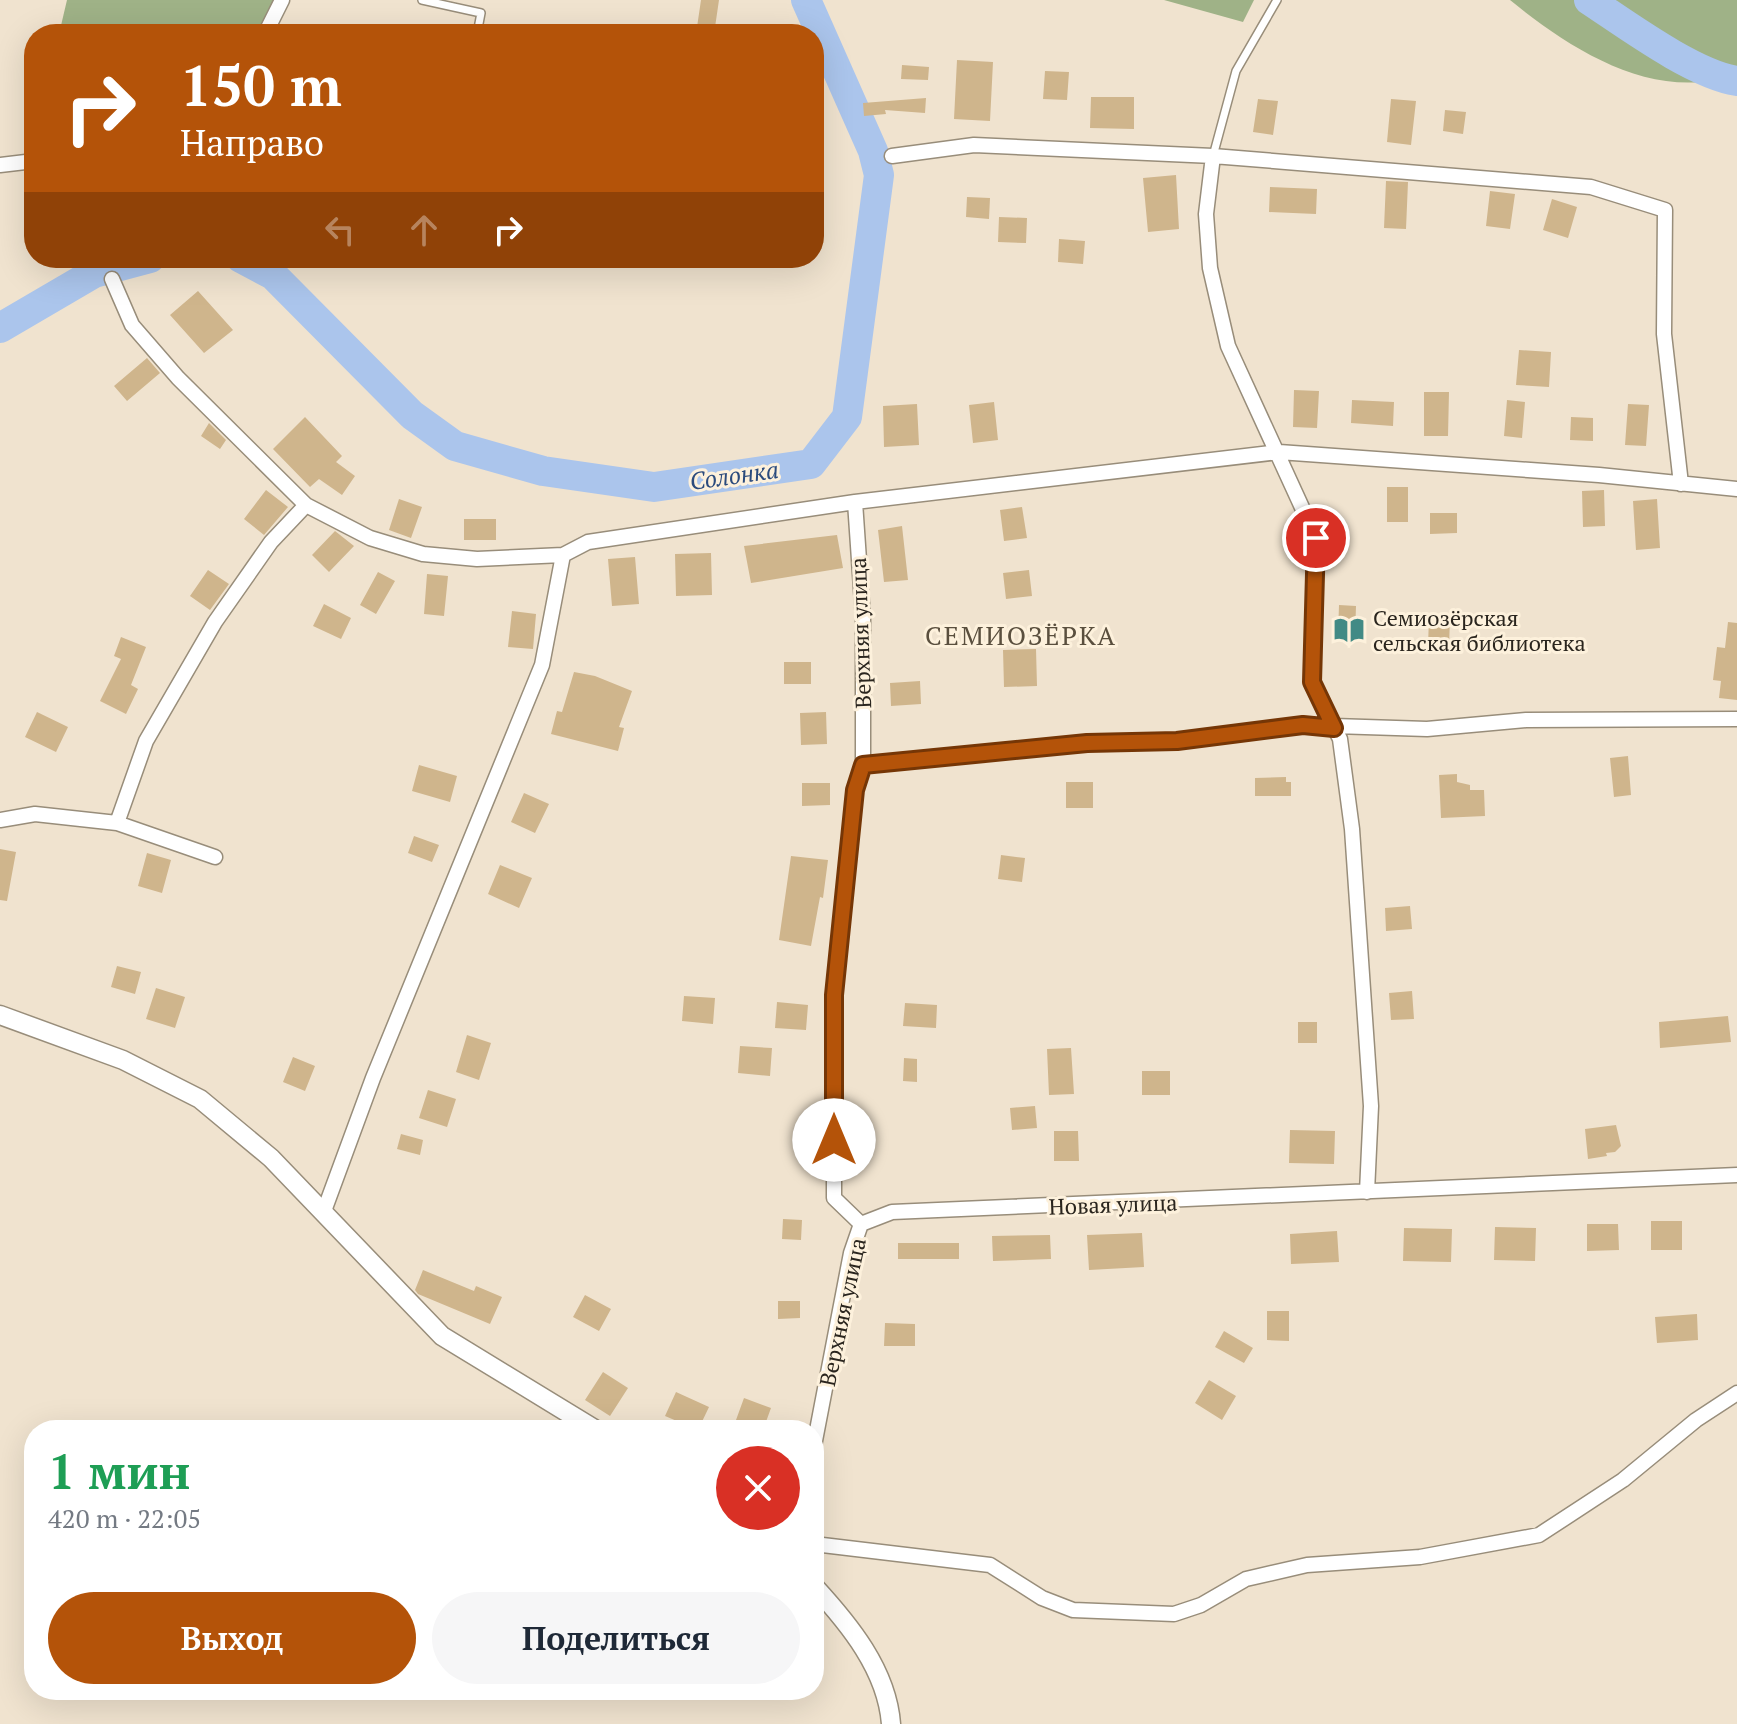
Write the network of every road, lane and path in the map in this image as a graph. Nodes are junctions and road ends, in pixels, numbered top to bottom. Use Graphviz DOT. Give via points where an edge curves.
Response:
graph roads {
  1 [pos="282,0"];
  2 [pos="422,0"];
  3 [pos="1277,0"];
  4 [pos="270,24"];
  5 [pos="479,24"];
  6 [pos="892,156"];
  7 [pos="1213,156"];
  8 [pos="24,162"];
  9 [pos="0,165"];
  10 [pos="112,279"];
  11 [pos="1279,452"];
  12 [pos="1681,484"];
  13 [pos="1737,489"];
  14 [pos="855,502"];
  15 [pos="306,505"];
  16 [pos="563,555"];
  17 [pos="1737,719"];
  18 [pos="1334,728"];
  19 [pos="863,765"];
  20 [pos="0,820"];
  21 [pos="117,823"];
  22 [pos="215,857"];
  23 [pos="0,1015"];
  24 [pos="1737,1175"];
  25 [pos="1367,1192"];
  26 [pos="324,1211"];
  27 [pos="861,1224"];
  28 [pos="1737,1393"];
  29 [pos="580,1420"];
  30 [pos="819,1420"];
  31 [pos="824,1545"];
  32 [pos="824,1597"];
  33 [pos="891,1724"];
  1 -- 4 [label="street"];
  2 -- 5 [label="lane" via="481,13"];
  3 -- 7 [label="lane" via="1236,71"];
  6 -- 7 [label="street" via="974,145"];
  7 -- 11 [label="street" via="1206,214 1210,268 1228,346"];
  7 -- 12 [label="street" via="1591,187 1665,210 1664,334"];
  8 -- 9 [label="street"];
  10 -- 15 [label="street" via="132,325"];
  11 -- 12 [label="street"];
  11 -- 14 [label="street"];
  11 -- 18 [label="street" via="1316,538 1312,682"];
  12 -- 13 [label="street"];
  14 -- 16 [label="street" via="588,542"];
  14 -- 19 [label="street, Верхняя улица" via="863,618"];
  15 -- 16 [label="street" via="370,538 423,554 477,559"];
  15 -- 21 [label="street" via="271,542 215,622 146,741"];
  16 -- 26 [label="street" via="542,665"];
  17 -- 18 [label="street"];
  18 -- 19 [label="street" via="1303,725 1177,741 1087,743"];
  18 -- 25 [label="street" via="1352,829 1362,964 1371,1106"];
  19 -- 27 [label="street, Верхняя улица" via="855,790 834,995 834,1198"];
  20 -- 21 [label="street" via="35,814"];
  21 -- 22 [label="street"];
  23 -- 26 [label="street" via="123,1060 200,1099"];
  24 -- 25 [label="street, Новая улица"];
  25 -- 27 [label="street, Новая улица" via="892,1212"];
  26 -- 29 [label="street" via="442,1336"];
  27 -- 30 [label="street, Верхняя улица"];
  28 -- 31 [label="street" via="1623,1480 1539,1535 1420,1557 1307,1565 1246,1579 1174,1614 1073,1610 1042,1598 990,1565"];
  32 -- 33 [label="street" via="870,1658"];
}
